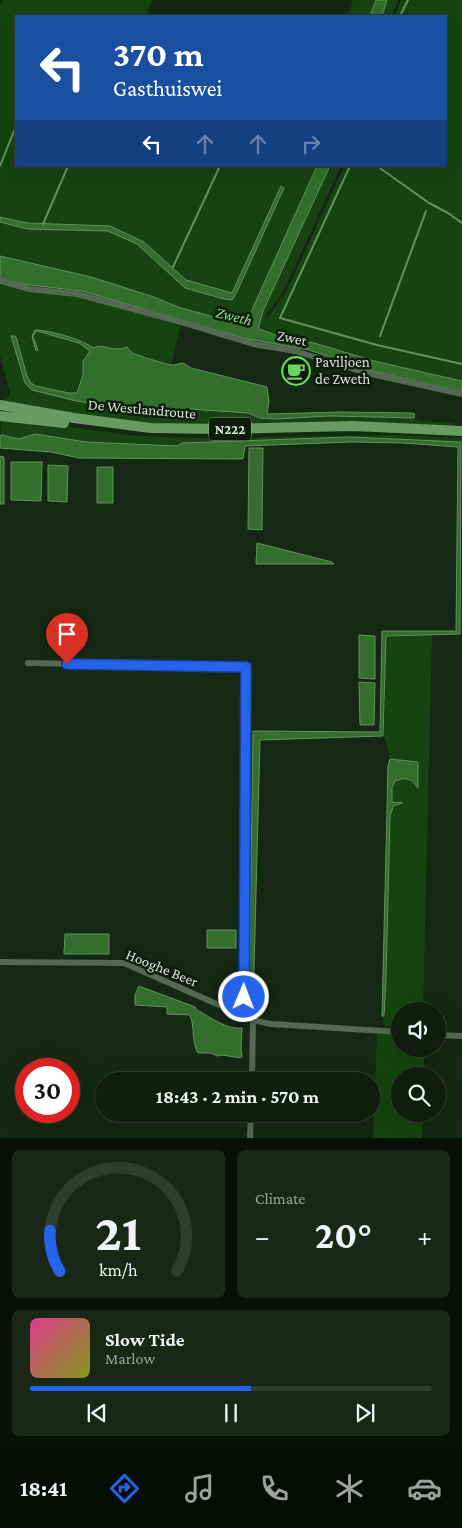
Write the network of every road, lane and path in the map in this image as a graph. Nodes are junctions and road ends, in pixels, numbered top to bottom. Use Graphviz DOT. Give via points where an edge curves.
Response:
graph roads {
  1 [pos="0,281"];
  2 [pos="462,394"];
  3 [pos="0,404"];
  4 [pos="0,416"];
  5 [pos="462,431"];
  6 [pos="462,436"];
  7 [pos="28,663"];
  8 [pos="0,962"];
  9 [pos="243,1016"];
  10 [pos="254,1020"];
  11 [pos="391,1031"];
  12 [pos="446,1035"];
  13 [pos="462,1036"];
  14 [pos="252,1072"];
  15 [pos="251,1122"];
  16 [pos="250,1138"];
  1 -- 2 [label="street, Zwet" via="28,289 77,294 253,344 295,351 367,373"];
  3 -- 5 [label="main road, De Westlandroute / N222" via="151,428 353,426"];
  4 -- 6 [label="main road, De Westlandroute / N222" via="169,434 371,432"];
  7 -- 9 [label="street" via="246,667"];
  8 -- 9 [label="street, Hooghe Beer" via="124,963"];
  9 -- 10 [label="street, Hooghe Beer"];
  10 -- 11 [label="street, Hooghe Beer"];
  10 -- 14 [label="street"];
  12 -- 13 [label="street"];
  15 -- 16 [label="street"];
}
